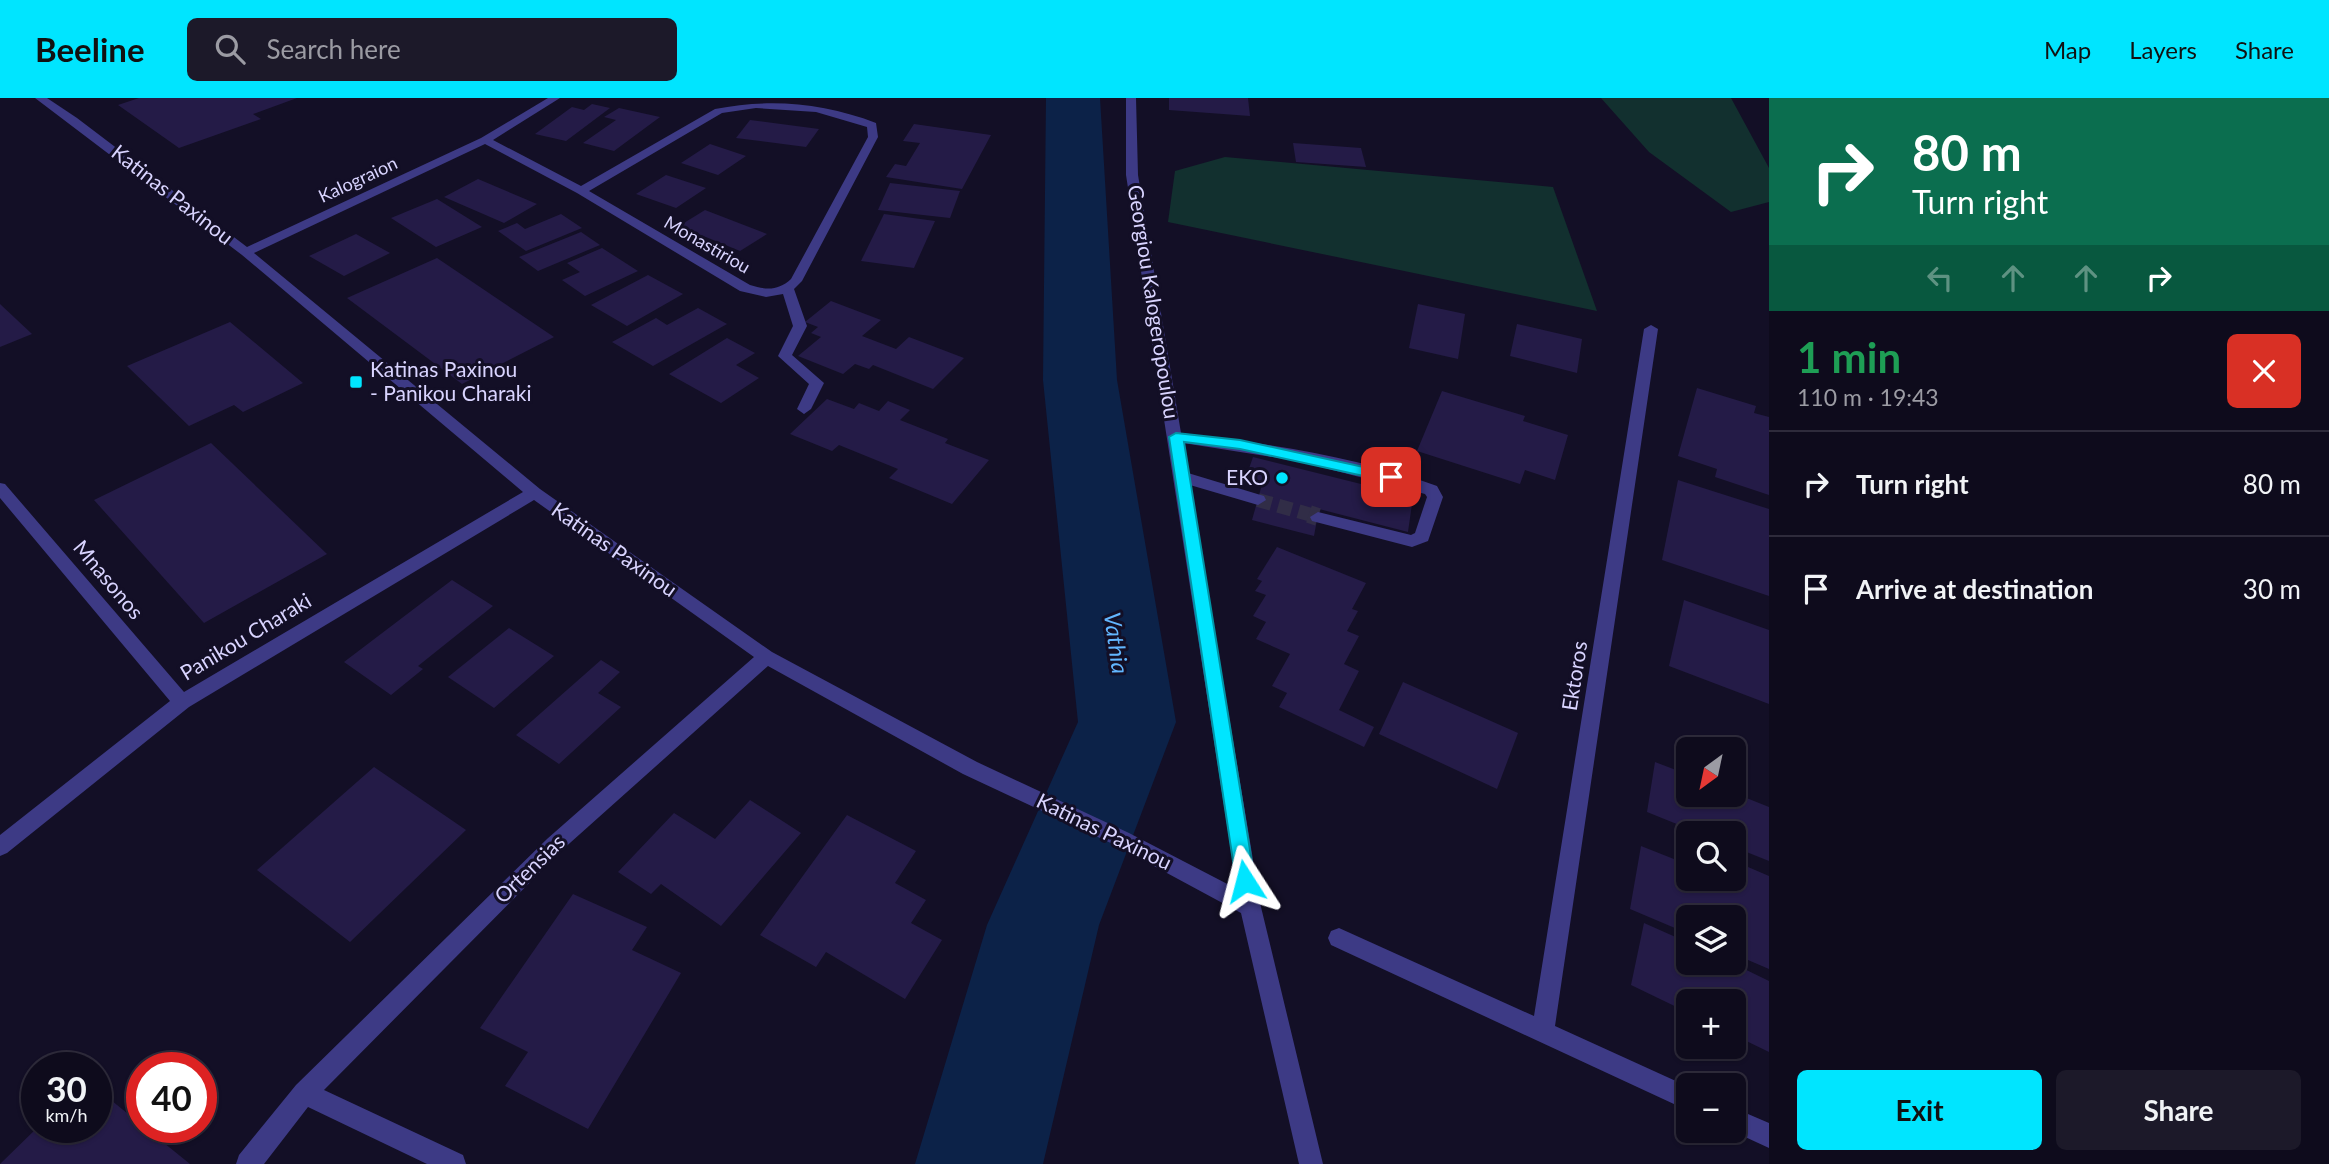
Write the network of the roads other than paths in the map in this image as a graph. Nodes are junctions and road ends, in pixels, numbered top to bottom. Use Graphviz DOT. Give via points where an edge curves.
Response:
graph roads {
  1 [pos="40,98"];
  2 [pos="555,98"];
  3 [pos="1131,98"];
  4 [pos="485,141"];
  5 [pos="581,191"];
  6 [pos="246,252"];
  7 [pos="789,289"];
  8 [pos="1651,329"];
  9 [pos="804,410"];
  10 [pos="1176,437"];
  11 [pos="1182,477"];
  12 [pos="0,488"];
  13 [pos="534,493"];
  14 [pos="1258,500"];
  15 [pos="1318,517"];
  16 [pos="766,657"];
  17 [pos="182,702"];
  18 [pos="0,847"];
  19 [pos="1250,907"];
  20 [pos="1339,938"];
  21 [pos="1543,1031"];
  22 [pos="304,1093"];
  23 [pos="1676,1093"];
  24 [pos="1746,1125"];
  25 [pos="1769,1136"];
  26 [pos="248,1164"];
  27 [pos="454,1164"];
  28 [pos="1311,1164"];
  1 -- 6 [label="street, Katinas Paxinou"];
  2 -- 4 [label="street, Kalograion"];
  3 -- 10 [label="street, Georgiou Kalogeropoulou" via="1132,176"];
  4 -- 5 [label="street, Monastiriou"];
  4 -- 6 [label="street, Kalograion"];
  5 -- 7 [label="street, Monastiriou" via="745,288 762,293"];
  5 -- 7 [label="street" via="719,111 742,104 763,102 848,115 872,125 873,136"];
  6 -- 13 [label="street, Katinas Paxinou"];
  7 -- 9 [label="street" via="800,326 785,356 817,383"];
  8 -- 21 [label="street, Ektoros"];
  10 -- 11 [label="street, Georgiou Kalogeropoulou"];
  10 -- 15 [label="street" via="1315,459 1418,485 1436,497 1422,537 1412,541"];
  11 -- 14 [label="street"];
  11 -- 19 [label="street, Georgiou Kalogeropoulou"];
  12 -- 17 [label="street, Mnasonos"];
  13 -- 16 [label="street, Katinas Paxinou"];
  13 -- 17 [label="street, Panikou Charaki"];
  16 -- 19 [label="street, Katinas Paxinou" via="970,768 1122,839"];
  16 -- 22 [label="street, Ortensias" via="554,845"];
  17 -- 18 [label="street, Panikou Charaki"];
  19 -- 28 [label="street, Georgiou Kalogeropoulou"];
  20 -- 21 [label="street"];
  21 -- 23 [label="street"];
  22 -- 26 [label="street, Ortensias"];
  22 -- 27 [label="street"];
  24 -- 25 [label="street"];
}
